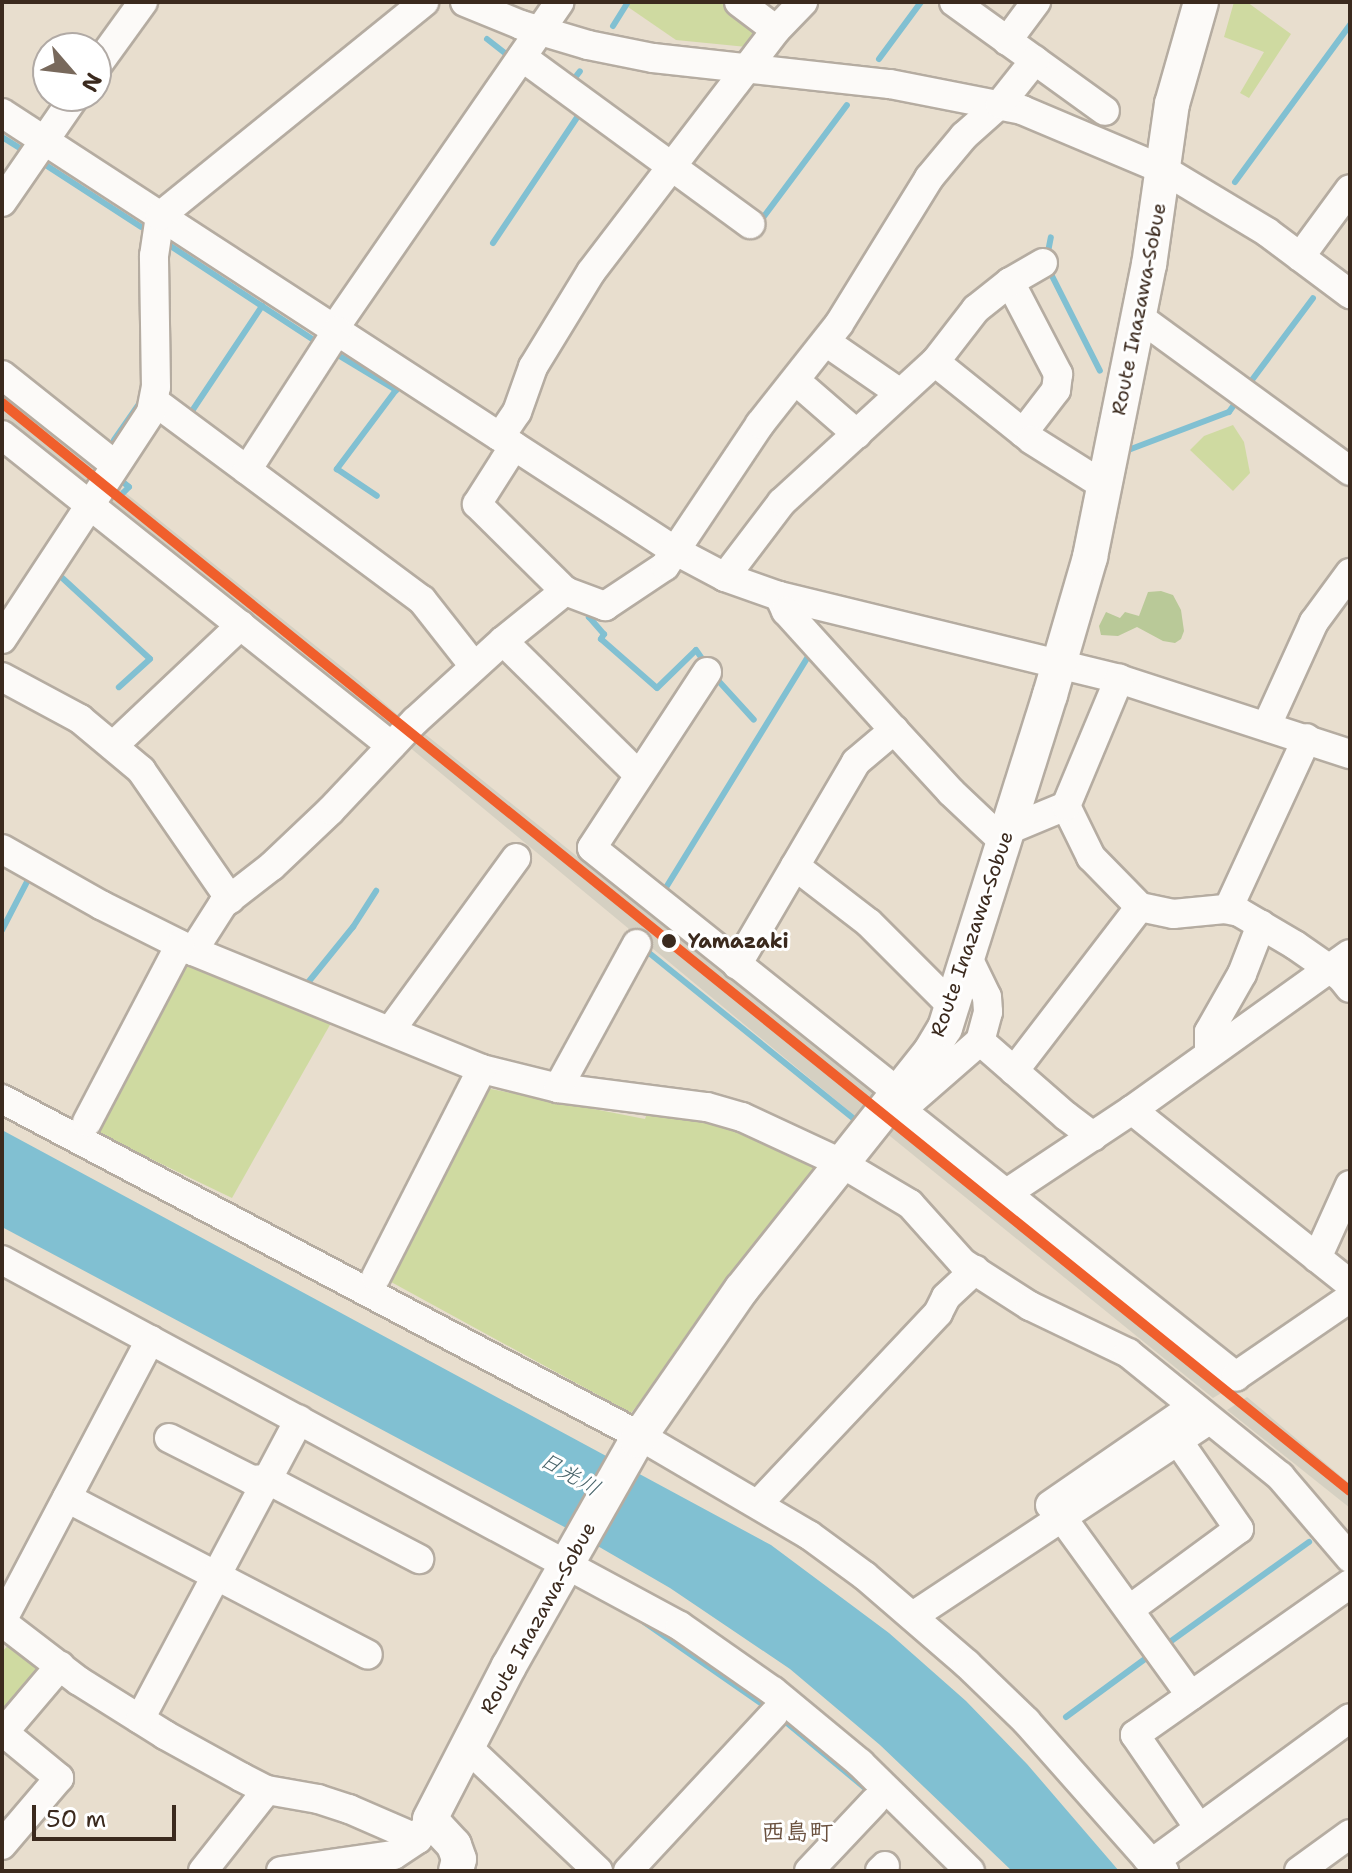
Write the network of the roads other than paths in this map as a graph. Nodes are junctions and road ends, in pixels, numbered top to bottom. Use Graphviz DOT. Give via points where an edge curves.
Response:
graph roads {
  1 [pos="143,2"];
  2 [pos="424,2"];
  3 [pos="465,2"];
  4 [pos="560,2"];
  5 [pos="739,2"];
  6 [pos="803,2"];
  7 [pos="954,2"];
  8 [pos="1036,2"];
  9 [pos="1201,2"];
  10 [pos="776,30"];
  11 [pos="540,31"];
  12 [pos="1007,41"];
  13 [pos="112,45"];
  14 [pos="522,57"];
  15 [pos="1035,60"];
  16 [pos="748,68"];
  17 [pos="1000,104"];
  18 [pos="1105,111"];
  19 [pos="63,112"];
  20 [pos="2,113"];
  21 [pos="43,139"];
  22 [pos="672,167"];
  23 [pos="1164,170"];
  24 [pos="1350,189"];
  25 [pos="2,202"];
  26 [pos="160,216"];
  27 [pos="750,224"];
  28 [pos="1300,257"];
  29 [pos="1043,263"];
  30 [pos="1010,282"];
  31 [pos="1350,294"];
  32 [pos="1139,317"];
  33 [pos="336,330"];
  34 [pos="826,342"];
  35 [pos="935,362"];
  36 [pos="2,375"];
  37 [pos="796,381"];
  38 [pos="900,393"];
  39 [pos="154,401"];
  40 [pos="1023,433"];
  41 [pos="857,434"];
  42 [pos="2,435"];
  43 [pos="507,442"];
  44 [pos="115,465"];
  45 [pos="247,470"];
  46 [pos="1350,471"];
  47 [pos="1105,486"];
  48 [pos="88,504"];
  49 [pos="674,550"];
  50 [pos="1350,573"];
  51 [pos="725,577"];
  52 [pos="565,591"];
  53 [pos="779,596"];
  54 [pos="241,625"];
  55 [pos="2,639"];
  56 [pos="503,641"];
  57 [pos="1060,663"];
  58 [pos="474,666"];
  59 [pos="707,672"];
  60 [pos="2,677"];
  61 [pos="1119,679"];
  62 [pos="1267,725"];
  63 [pos="894,730"];
  64 [pos="1307,738"];
  65 [pos="113,746"];
  66 [pos="391,746"];
  67 [pos="1350,754"];
  68 [pos="639,775"];
  69 [pos="1066,806"];
  70 [pos="1006,836"];
  71 [pos="2,849"];
  72 [pos="516,858"];
  73 [pos="795,866"];
  74 [pos="230,899"];
  75 [pos="1140,907"];
  76 [pos="1228,909"];
  77 [pos="1261,925"];
  78 [pos="637,944"];
  79 [pos="187,948"];
  80 [pos="968,958"];
  81 [pos="1340,961"];
  82 [pos="737,965"];
  83 [pos="1350,988"];
  84 [pos="952,1006"];
  85 [pos="390,1031"];
  86 [pos="980,1041"];
  87 [pos="1209,1053"];
  88 [pos="482,1069"];
  89 [pos="1014,1071"];
  90 [pos="558,1088"];
  91 [pos="2,1099"];
  92 [pos="897,1101"];
  93 [pos="1132,1110"];
  94 [pos="87,1122"];
  95 [pos="1082,1128"];
  96 [pos="841,1163"];
  97 [pos="1350,1185"];
  98 [pos="1014,1188"];
  99 [pos="1317,1258"];
  100 [pos="5,1270"];
  101 [pos="975,1270"];
  102 [pos="376,1277"];
  103 [pos="1350,1284"];
  104 [pos="1350,1298"];
  105 [pos="150,1340"];
  106 [pos="1200,1414"];
  107 [pos="299,1420"];
  108 [pos="169,1438"];
  109 [pos="638,1438"];
  110 [pos="1178,1441"];
  111 [pos="266,1479"];
  112 [pos="67,1498"];
  113 [pos="759,1503"];
  114 [pos="1057,1512"];
  115 [pos="1350,1558"];
  116 [pos="419,1559"];
  117 [pos="568,1562"];
  118 [pos="216,1575"];
  119 [pos="1350,1584"];
  120 [pos="1130,1609"];
  121 [pos="913,1616"];
  122 [pos="2,1622"];
  123 [pos="368,1655"];
  124 [pos="60,1666"];
  125 [pos="1191,1696"];
  126 [pos="774,1714"];
  127 [pos="1350,1718"];
  128 [pos="140,1719"];
  129 [pos="3,1731"];
  130 [pos="468,1748"];
  131 [pos="267,1790"];
  132 [pos="874,1802"];
  133 [pos="1199,1828"];
  134 [pos="424,1829"];
  135 [pos="2,1845"];
  136 [pos="1346,1846"];
  137 [pos="1160,1866"];
  138 [pos="203,1871"];
  139 [pos="281,1871"];
  140 [pos="456,1871"];
  141 [pos="598,1871"];
  142 [pos="628,1871"];
  143 [pos="809,1871"];
  144 [pos="970,1871"];
  145 [pos="1299,1871"];
  1 -- 13 [label="street"];
  2 -- 26 [label="street"];
  3 -- 11 [label="street"];
  4 -- 11 [label="street"];
  5 -- 10 [label="street"];
  6 -- 10 [label="street"];
  7 -- 12 [label="street"];
  8 -- 12 [label="street"];
  9 -- 23 [label="main road, Route Inazawa-Sobue" via="1172,104"];
  10 -- 16 [label="street"];
  11 -- 14 [label="street"];
  11 -- 16 [label="street" via="653,58"];
  12 -- 15 [label="street"];
  14 -- 22 [label="street"];
  14 -- 33 [label="street"];
  15 -- 17 [label="street"];
  15 -- 18 [label="street"];
  16 -- 17 [label="street" via="890,84"];
  16 -- 22 [label="street"];
  17 -- 23 [label="street"];
  17 -- 34 [label="street" via="929,178"];
  19 -- 21 [label="street"];
  20 -- 21 [label="street"];
  21 -- 25 [label="street"];
  21 -- 26 [label="street"];
  22 -- 27 [label="street"];
  22 -- 43 [label="street" via="591,272 533,367"];
  23 -- 28 [label="street"];
  23 -- 32 [label="main road, Route Inazawa-Sobue"];
  24 -- 28 [label="street"];
  26 -- 33 [label="street"];
  26 -- 39 [label="street" via="154,256"];
  28 -- 31 [label="street"];
  29 -- 30 [label="street"];
  30 -- 35 [label="street" via="976,309"];
  30 -- 40 [label="street" via="1058,374 1056,390"];
  32 -- 46 [label="street"];
  32 -- 47 [label="main road, Route Inazawa-Sobue"];
  33 -- 43 [label="street"];
  33 -- 45 [label="street"];
  34 -- 37 [label="street"];
  34 -- 38 [label="street"];
  35 -- 38 [label="street"];
  35 -- 40 [label="street"];
  36 -- 44 [label="street"];
  37 -- 41 [label="street"];
  37 -- 49 [label="street" via="760,424"];
  38 -- 41 [label="street"];
  39 -- 44 [label="street"];
  39 -- 45 [label="street"];
  40 -- 47 [label="street"];
  41 -- 51 [label="street" via="782,502"];
  42 -- 48 [label="street"];
  43 -- 49 [label="street"];
  43 -- 52 [label="street" via="477,504"];
  44 -- 48 [label="street"];
  45 -- 58 [label="street" via="422,600"];
  47 -- 57 [label="main road, Route Inazawa-Sobue"];
  48 -- 54 [label="street"];
  48 -- 55 [label="street"];
  49 -- 51 [label="street"];
  49 -- 52 [label="street" via="665,566 605,606"];
  50 -- 62 [label="street" via="1314,622"];
  51 -- 53 [label="street"];
  52 -- 56 [label="street"];
  53 -- 57 [label="street"];
  53 -- 63 [label="street" via="786,611"];
  54 -- 65 [label="street"];
  54 -- 66 [label="street"];
  56 -- 58 [label="street"];
  56 -- 68 [label="street"];
  57 -- 61 [label="street"];
  57 -- 70 [label="main road, Route Inazawa-Sobue"];
  58 -- 66 [label="street"];
  59 -- 68 [label="street"];
  60 -- 65 [label="street" via="80,719"];
  61 -- 62 [label="street"];
  61 -- 69 [label="street"];
  62 -- 64 [label="street"];
  63 -- 70 [label="street" via="951,792"];
  63 -- 73 [label="street" via="856,762"];
  64 -- 67 [label="street"];
  64 -- 76 [label="street"];
  65 -- 74 [label="street" via="141,770"];
  66 -- 74 [label="street" via="331,810"];
  68 -- 82 [label="street" via="592,848"];
  69 -- 70 [label="street"];
  69 -- 75 [label="street" via="1091,857"];
  70 -- 80 [label="main road, Route Inazawa-Sobue"];
  71 -- 79 [label="street"];
  72 -- 85 [label="street"];
  73 -- 82 [label="street"];
  73 -- 84 [label="street" via="869,923"];
  74 -- 79 [label="street"];
  75 -- 76 [label="street" via="1173,914"];
  75 -- 89 [label="street"];
  76 -- 77 [label="street"];
  77 -- 81 [label="street"];
  77 -- 87 [label="street" via="1242,974 1209,1032"];
  78 -- 90 [label="street"];
  79 -- 85 [label="street"];
  79 -- 94 [label="street"];
  80 -- 84 [label="main road, Route Inazawa-Sobue"];
  80 -- 86 [label="street" via="987,997"];
  81 -- 83 [label="street"];
  81 -- 87 [label="street"];
  82 -- 92 [label="street"];
  84 -- 92 [label="main road, Route Inazawa-Sobue" via="931,1051"];
  85 -- 88 [label="street"];
  86 -- 89 [label="street"];
  86 -- 92 [label="street"];
  87 -- 93 [label="street"];
  88 -- 90 [label="street"];
  88 -- 102 [label="street"];
  89 -- 95 [label="street"];
  90 -- 96 [label="street" via="730,1113"];
  91 -- 109 [label="street"];
  92 -- 96 [label="main road, Route Inazawa-Sobue"];
  92 -- 98 [label="street"];
  93 -- 95 [label="street"];
  93 -- 99 [label="street"];
  95 -- 98 [label="street"];
  96 -- 101 [label="street" via="910,1204"];
  96 -- 109 [label="main road, Route Inazawa-Sobue" via="718,1321"];
  97 -- 99 [label="street"];
  98 -- 104 [label="street" via="1236,1376"];
  99 -- 103 [label="street"];
  100 -- 105 [label="street"];
  101 -- 106 [label="street" via="1030,1306 1128,1353"];
  101 -- 113 [label="street"];
  105 -- 107 [label="street"];
  105 -- 112 [label="street"];
  106 -- 110 [label="street"];
  106 -- 114 [label="street"];
  106 -- 115 [label="street" via="1280,1476"];
  107 -- 111 [label="street"];
  107 -- 117 [label="street"];
  108 -- 111 [label="street" via="252,1480"];
  109 -- 113 [label="street"];
  109 -- 117 [label="main road, Route Inazawa-Sobue"];
  110 -- 114 [label="street"];
  110 -- 120 [label="street" via="1239,1529"];
  111 -- 116 [label="street"];
  111 -- 118 [label="street"];
  112 -- 118 [label="street"];
  112 -- 122 [label="street"];
  113 -- 121 [label="street"];
  114 -- 120 [label="street"];
  114 -- 121 [label="street" via="1053,1521"];
  117 -- 130 [label="main road, Route Inazawa-Sobue"];
  117 -- 144 [label="street" via="680,1626 773,1691 860,1763"];
  118 -- 123 [label="street"];
  118 -- 128 [label="street"];
  119 -- 125 [label="street"];
  120 -- 125 [label="street"];
  121 -- 137 [label="street" via="1026,1721 1147,1858"];
  122 -- 124 [label="street"];
  124 -- 128 [label="street"];
  124 -- 129 [label="street"];
  125 -- 133 [label="street" via="1135,1735"];
  126 -- 142 [label="street"];
  127 -- 133 [label="street"];
  128 -- 131 [label="street"];
  129 -- 135 [label="street" via="59,1778"];
  130 -- 134 [label="main road, Route Inazawa-Sobue"];
  130 -- 141 [label="street"];
  131 -- 134 [label="street"];
  131 -- 138 [label="street"];
  132 -- 143 [label="street"];
  133 -- 137 [label="street"];
  134 -- 139 [label="street" via="394,1855"];
  134 -- 140 [label="main road" via="454,1845"];
  136 -- 145 [label="street"];
}
